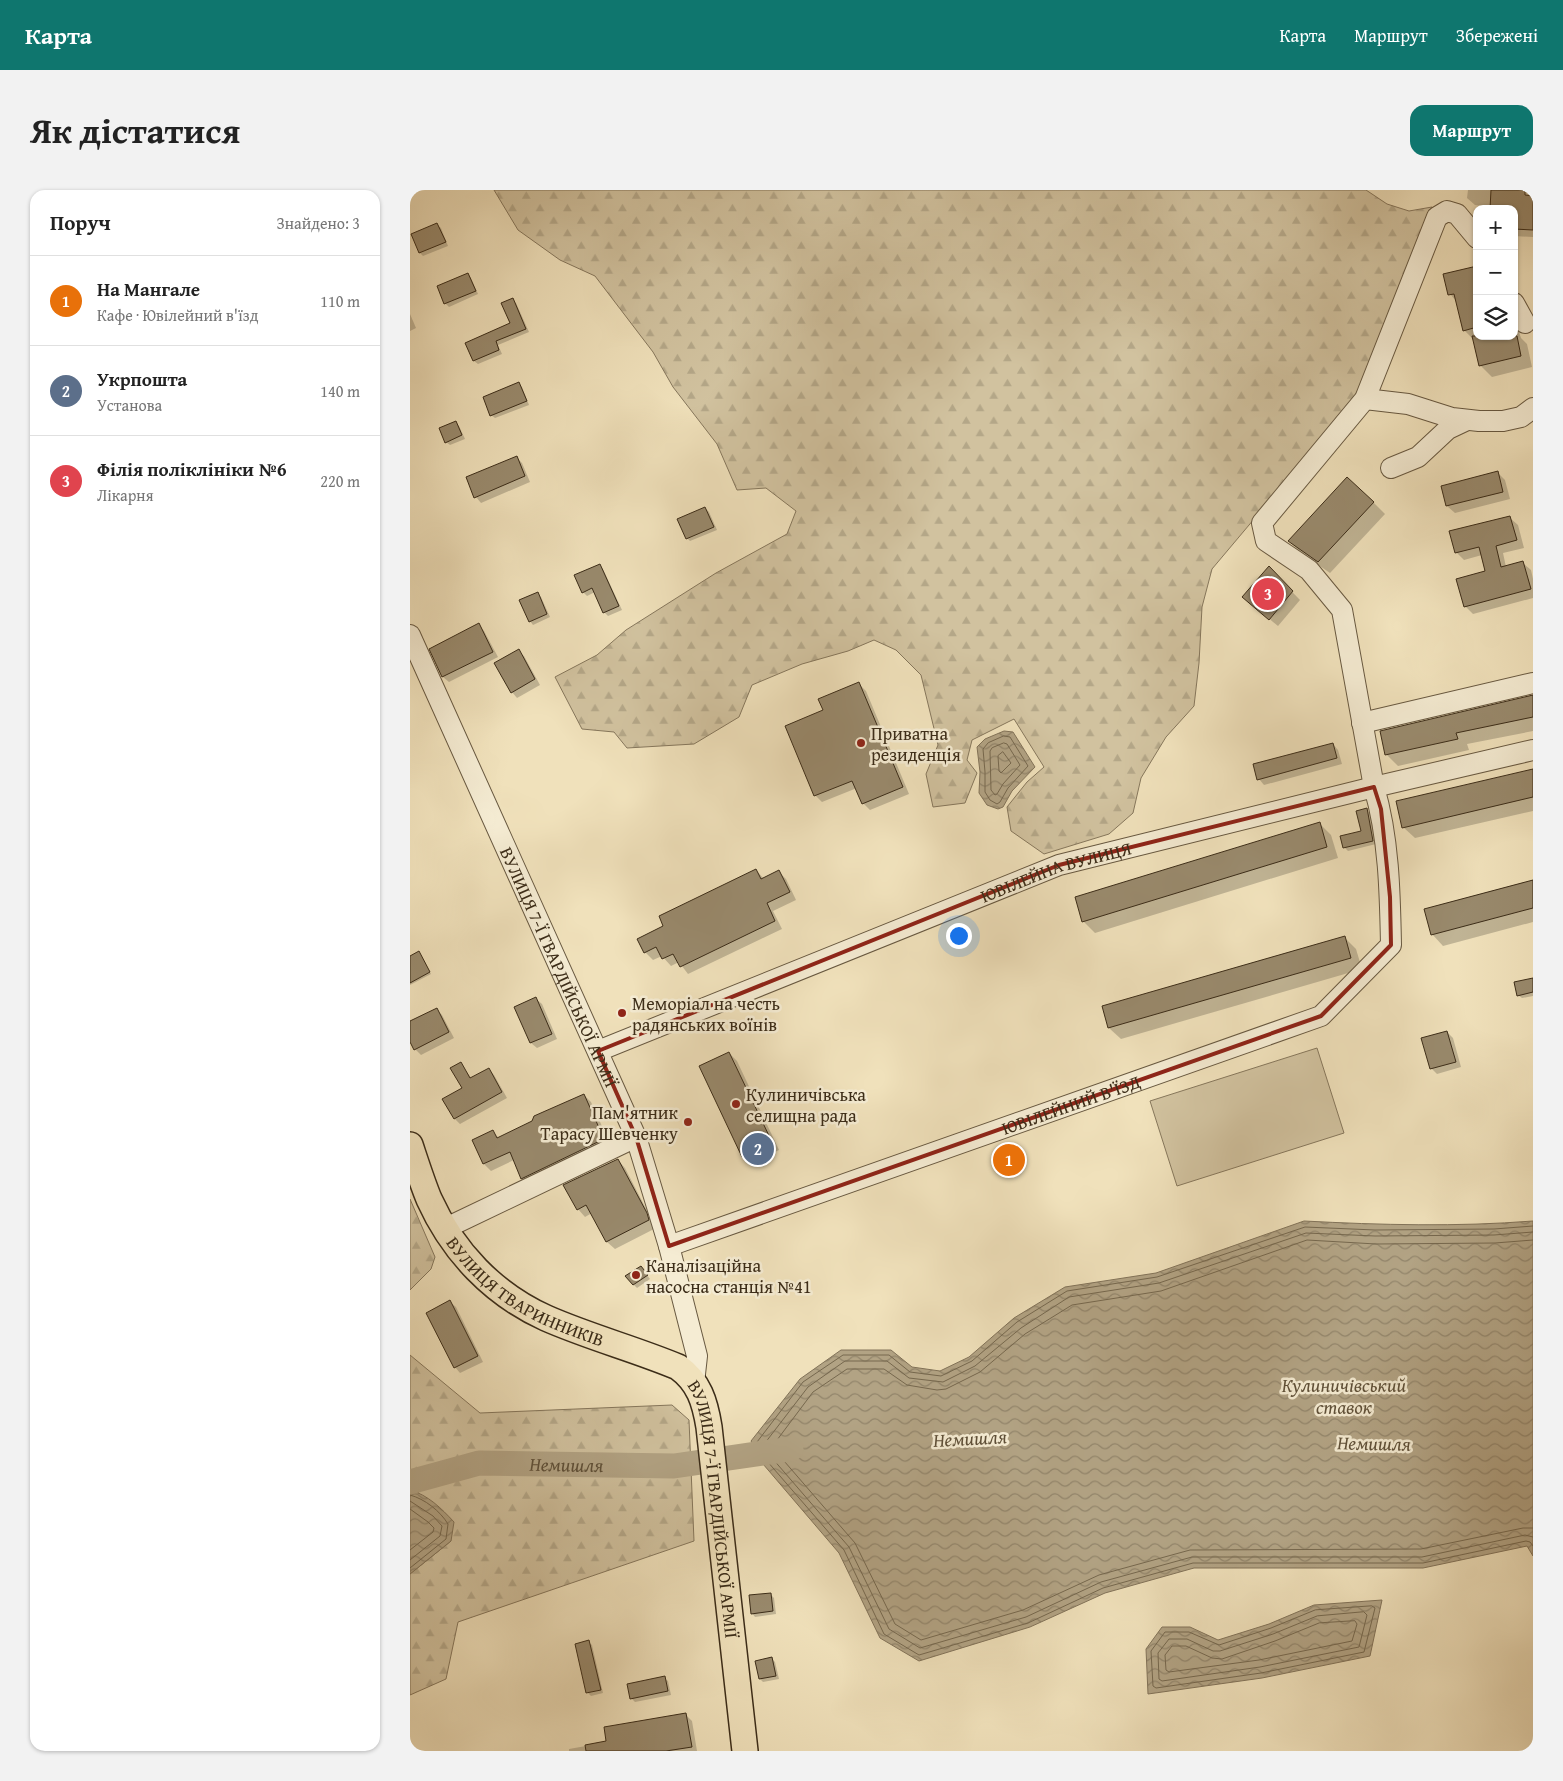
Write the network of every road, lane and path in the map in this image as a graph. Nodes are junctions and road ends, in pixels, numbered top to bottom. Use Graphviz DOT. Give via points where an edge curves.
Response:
graph roads {
  1 [pos="1473,233"];
  2 [pos="1518,310"];
  3 [pos="1525,323"];
  4 [pos="1365,399"];
  5 [pos="1533,408"];
  6 [pos="1467,420"];
  7 [pos="1391,468"];
  8 [pos="410,636"];
  9 [pos="1533,683"];
  10 [pos="1362,723"];
  11 [pos="1533,750"];
  12 [pos="1374,787"];
  13 [pos="598,1051"];
  14 [pos="636,1137"];
  15 [pos="410,1145"];
  16 [pos="446,1228"];
  17 [pos="669,1246"];
  18 [pos="694,1383"];
  19 [pos="745,1751"];
  1 -- 4 [label="street" via="1457,214 1446,211 1437,217"];
  2 -- 3 [label="street"];
  4 -- 6 [label="street" via="1408,404"];
  4 -- 10 [label="street" via="1262,523 1266,541 1309,570 1342,610"];
  5 -- 6 [label="street" via="1521,417 1503,422"];
  6 -- 7 [label="street" via="1448,429 1418,457"];
  8 -- 13 [label="street, ВУЛИЦЯ 7-Ї ГВАРДІЙСЬКОЇ АРМІЇ"];
  9 -- 10 [label="street"];
  10 -- 12 [label="street"];
  11 -- 12 [label="street, ЮВІЛЕЙНА ВУЛИЦЯ"];
  12 -- 13 [label="street, ЮВІЛЕЙНА ВУЛИЦЯ" via="1059,865"];
  12 -- 17 [label="street, ЮВІЛЕЙНИЙ В'ЇЗД" via="1380,809 1390,897 1391,945 1321,1016"];
  13 -- 14 [label="street, ВУЛИЦЯ 7-Ї ГВАРДІЙСЬКОЇ АРМІЇ"];
  14 -- 16 [label="street"];
  14 -- 17 [label="street, ВУЛИЦЯ 7-Ї ГВАРДІЙСЬКОЇ АРМІЇ"];
  15 -- 16 [label="main road, ВУЛИЦЯ ТВАРИННИКІВ" via="430,1199"];
  16 -- 18 [label="main road, ВУЛИЦЯ ТВАРИННИКІВ" via="471,1264 522,1305 570,1328 678,1367"];
  17 -- 18 [label="street, ВУЛИЦЯ 7-Ї ГВАРДІЙСЬКОЇ АРМІЇ" via="697,1356"];
  18 -- 19 [label="main road, ВУЛИЦЯ 7-Ї ГВАРДІЙСЬКОЇ АРМІЇ" via="702,1396 709,1427"];
}
